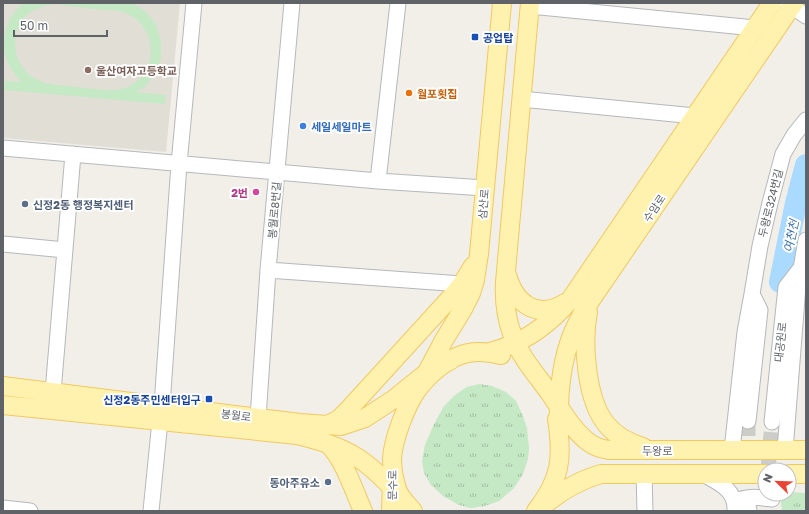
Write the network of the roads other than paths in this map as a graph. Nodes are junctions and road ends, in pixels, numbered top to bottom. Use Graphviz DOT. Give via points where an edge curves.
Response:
graph roads {
  1 [pos="194,3"];
  2 [pos="292,3"];
  3 [pos="398,3"];
  4 [pos="498,3"];
  5 [pos="502,3"];
  6 [pos="772,3"];
  7 [pos="530,5"];
  8 [pos="794,7"];
  9 [pos="646,10"];
  10 [pos="755,28"];
  11 [pos="521,99"];
  12 [pos="695,116"];
  13 [pos="806,120"];
  14 [pos="3,148"];
  15 [pos="73,154"];
  16 [pos="180,164"];
  17 [pos="277,173"];
  18 [pos="378,181"];
  19 [pos="485,188"];
  20 [pos="806,240"];
  21 [pos="3,244"];
  22 [pos="65,250"];
  23 [pos="479,254"];
  24 [pos="801,268"];
  25 [pos="506,269"];
  26 [pos="268,270"];
  27 [pos="462,284"];
  28 [pos="752,294"];
  29 [pos="593,298"];
  30 [pos="570,300"];
  31 [pos="800,328"];
  32 [pos="515,342"];
  33 [pos="490,352"];
  34 [pos="451,360"];
  35 [pos="425,374"];
  36 [pos="539,380"];
  37 [pos="3,386"];
  38 [pos="416,391"];
  39 [pos="53,392"];
  40 [pos="3,405"];
  41 [pos="559,407"];
  42 [pos="161,413"];
  43 [pos="258,418"];
  44 [pos="748,421"];
  45 [pos="772,422"];
  46 [pos="328,426"];
  47 [pos="279,427"];
  48 [pos="559,431"];
  49 [pos="328,444"];
  50 [pos="652,450"];
  51 [pos="732,450"];
  52 [pos="786,450"];
  53 [pos="806,450"];
  54 [pos="644,473"];
  55 [pos="703,474"];
  56 [pos="757,474"];
  57 [pos="399,502"];
  58 [pos="770,504"];
  59 [pos="742,507"];
  60 [pos="3,508"];
  61 [pos="30,511"];
  62 [pos="151,511"];
  63 [pos="363,511"];
  64 [pos="536,511"];
  65 [pos="645,511"];
  1 -- 16 [label="street"];
  2 -- 17 [label="street, 봉월로8번길"];
  3 -- 18 [label="street"];
  4 -- 5 [label="street"];
  5 -- 19 [label="main road, 삼산로"];
  6 -- 10 [label="main road, 수암로"];
  7 -- 9 [label="street"];
  7 -- 11 [label="main road"];
  8 -- 29 [label="main road, 수암로"];
  9 -- 10 [label="street"];
  10 -- 12 [label="main road, 수암로"];
  11 -- 12 [label="street"];
  11 -- 25 [label="main road"];
  12 -- 30 [label="main road, 수암로"];
  13 -- 28 [label="street, 두왕로324번길" via="783,154 760,246"];
  14 -- 15 [label="street"];
  15 -- 16 [label="street"];
  15 -- 22 [label="street"];
  16 -- 17 [label="street"];
  16 -- 42 [label="street"];
  17 -- 18 [label="street"];
  17 -- 26 [label="street, 봉월로8번길"];
  18 -- 19 [label="street"];
  19 -- 23 [label="main road, 삼산로"];
  20 -- 24 [label="street"];
  21 -- 22 [label="street"];
  22 -- 39 [label="street"];
  23 -- 27 [label="main road"];
  23 -- 35 [label="main road, 삼산로" via="471,293"];
  24 -- 31 [label="street" via="798,286"];
  24 -- 45 [label="street, 대공원로" via="786,287"];
  25 -- 30 [label="main road" via="514,293 527,305 544,310 560,306"];
  25 -- 32 [label="main road" via="505,307"];
  26 -- 27 [label="street"];
  26 -- 43 [label="street, 봉월로8번길"];
  27 -- 46 [label="main road" via="340,419"];
  28 -- 44 [label="street, 대공원로" via="760,310"];
  28 -- 51 [label="street, 두왕로324번길" via="744,339"];
  29 -- 41 [label="main road, 수암로" via="584,310 567,349"];
  29 -- 50 [label="main road" via="587,321 585,345 590,382 598,411 614,432 636,445"];
  30 -- 32 [label="main road, 수암로" via="552,319"];
  31 -- 52 [label="street"];
  32 -- 33 [label="main road, 수암로"];
  32 -- 36 [label="main road"];
  33 -- 34 [label="main road" via="466,353"];
  33 -- 36 [label="main road" via="519,362"];
  34 -- 35 [label="main road, 봉월로"];
  34 -- 38 [label="main road" via="437,369"];
  35 -- 38 [label="main road, 삼산로"];
  35 -- 46 [label="main road, 봉월로" via="365,418 341,426"];
  36 -- 41 [label="main road, 두왕로"];
  36 -- 48 [label="main road" via="557,417"];
  37 -- 39 [label="main road, 봉월로"];
  38 -- 57 [label="main road, 삼산로" via="394,444 392,459"];
  39 -- 42 [label="main road, 봉월로"];
  40 -- 42 [label="main road"];
  41 -- 48 [label="main road, 수암로"];
  41 -- 50 [label="main road, 두왕로" via="568,421 594,446 609,450"];
  42 -- 43 [label="main road, 봉월로"];
  42 -- 47 [label="main road"];
  42 -- 62 [label="street"];
  43 -- 47 [label="main road, 봉월로"];
  46 -- 47 [label="main road, 봉월로"];
  47 -- 49 [label="main road, 봉월로"];
  48 -- 64 [label="main road" via="558,473 552,488"];
  49 -- 57 [label="main road, 봉월로" via="358,458 372,469"];
  49 -- 63 [label="main road" via="341,462"];
  50 -- 51 [label="main road, 두왕로"];
  51 -- 52 [label="main road, 두왕로"];
  52 -- 53 [label="main road, 두왕로"];
  54 -- 55 [label="main road"];
  54 -- 64 [label="main road" via="601,474 590,477"];
  54 -- 65 [label="street"];
  55 -- 56 [label="main road"];
  55 -- 59 [label="street" via="724,486"];
  58 -- 59 [label="street" via="752,497 744,498"];
  60 -- 61 [label="street"];
}
